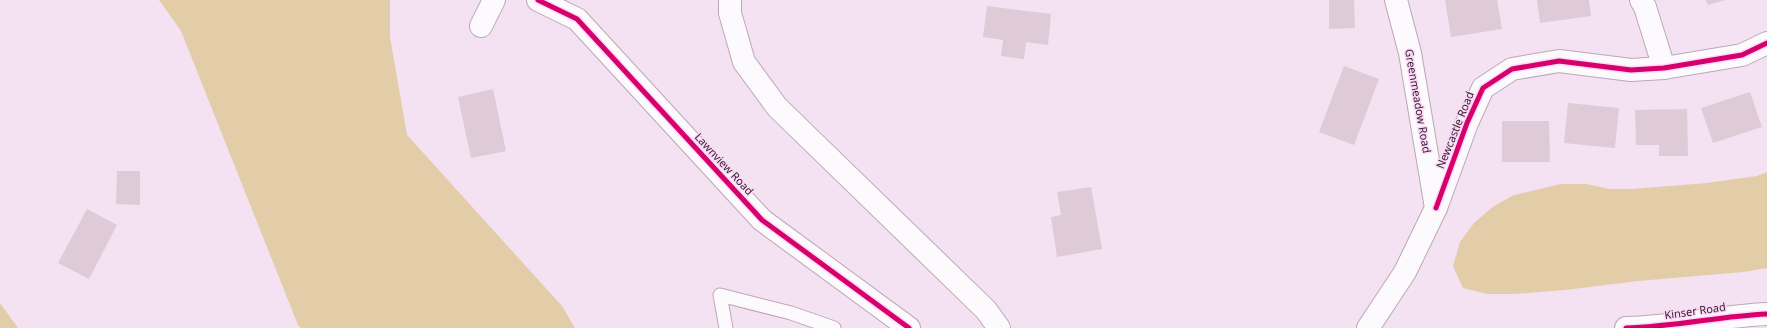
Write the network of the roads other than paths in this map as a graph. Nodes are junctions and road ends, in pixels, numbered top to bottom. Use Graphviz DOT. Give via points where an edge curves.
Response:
graph roads {
  1 [pos="494,0"];
  2 [pos="538,0"];
  3 [pos="730,0"];
  4 [pos="1396,0"];
  5 [pos="1641,0"];
  6 [pos="481,26"];
  7 [pos="1767,43"];
  8 [pos="1664,68"];
  9 [pos="1436,208"];
  10 [pos="1767,314"];
  11 [pos="726,328"];
  12 [pos="834,328"];
  13 [pos="909,328"];
  14 [pos="999,328"];
  15 [pos="1368,328"];
  16 [pos="1626,328"];
  1 -- 6 [label="street"];
  2 -- 13 [label="street, Lawnview Road" via="576,19 762,220"];
  3 -- 14 [label="street" via="730,14 744,62 777,107 986,310"];
  4 -- 9 [label="street, Greenmeadow Road" via="1410,53"];
  5 -- 8 [label="street"];
  7 -- 8 [label="street, Newcastle Road" via="1742,55"];
  8 -- 9 [label="street, Newcastle Road" via="1631,70 1559,61 1512,69 1483,88 1467,123"];
  9 -- 15 [label="street" via="1405,272"];
  10 -- 16 [label="street, Kinser Road"];
  11 -- 12 [label="lane" via="720,295 791,313"];
}
